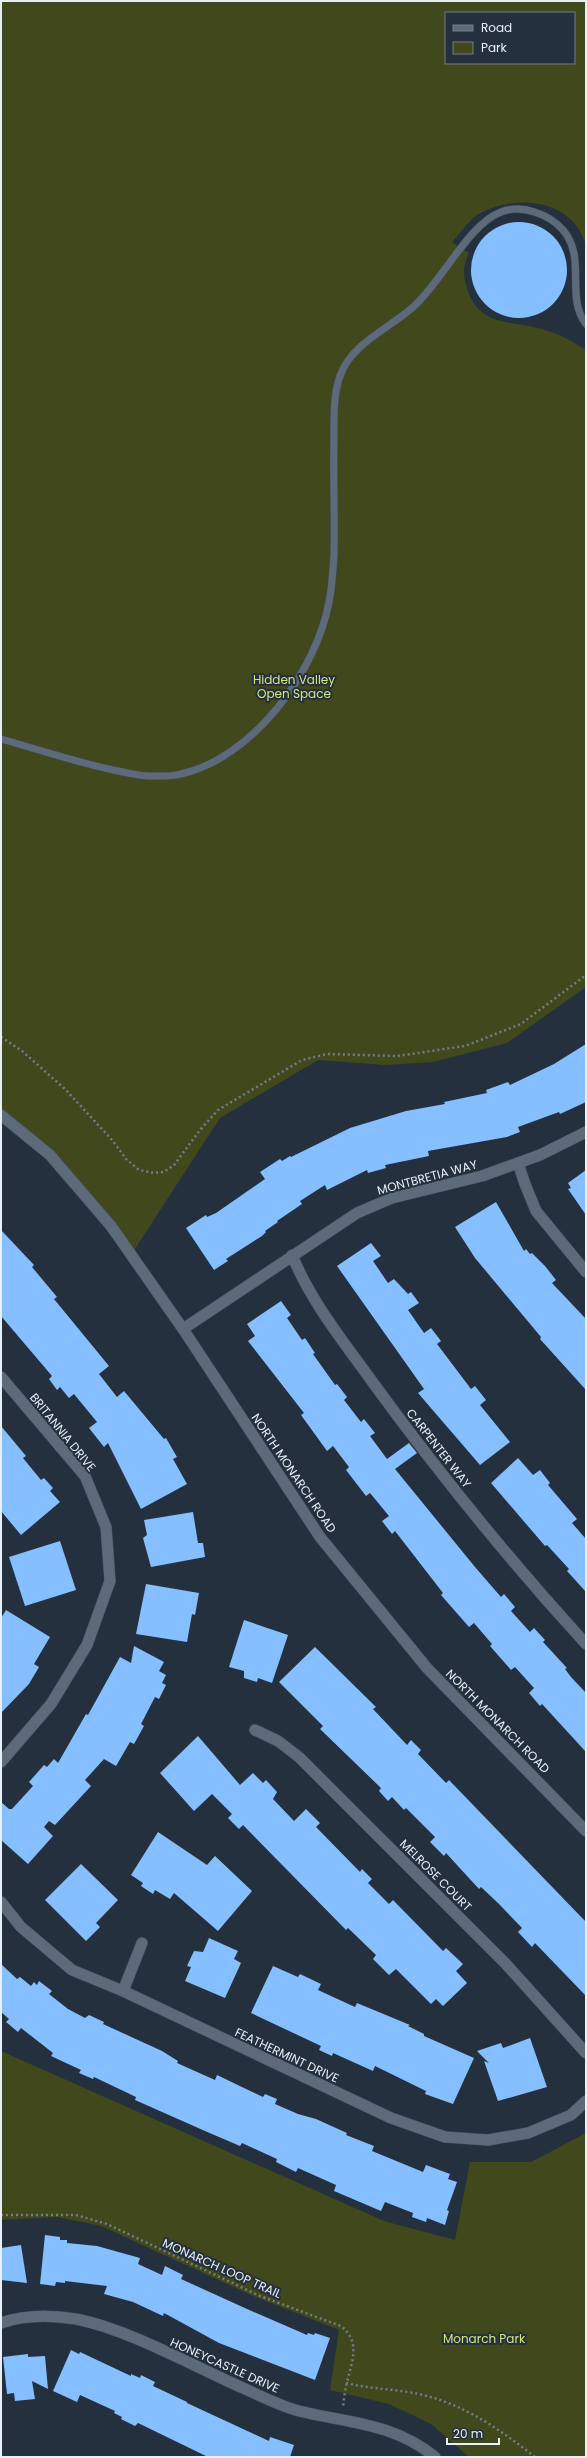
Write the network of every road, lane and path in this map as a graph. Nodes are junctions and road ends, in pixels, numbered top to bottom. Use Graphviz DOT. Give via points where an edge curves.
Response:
graph roads {
  1 [pos="586,324"];
  2 [pos="1,739"];
  3 [pos="586,975"];
  4 [pos="1,1037"];
  5 [pos="1,1115"];
  6 [pos="586,1132"];
  7 [pos="518,1163"];
  8 [pos="292,1255"];
  9 [pos="586,1272"];
  10 [pos="183,1329"];
  11 [pos="1,1377"];
  12 [pos="586,1644"];
  13 [pos="255,1730"];
  14 [pos="1,1762"];
  15 [pos="586,1831"];
  16 [pos="1,1902"];
  17 [pos="142,1943"];
  18 [pos="123,1991"];
  19 [pos="586,2053"];
  20 [pos="586,2101"];
  21 [pos="1,2215"];
  22 [pos="1,2323"];
  23 [pos="346,2383"];
  24 [pos="342,2418"];
  25 [pos="434,2457"];
  26 [pos="535,2457"];
  1 -- 2 [label="lane" via="581,317 576,297 578,269 575,251 566,232 550,217 524,210 501,212 484,222 413,308 350,357 340,375 334,402 334,555 329,603 316,645 297,681 271,716 241,744 209,764 180,775 146,776 97,767"];
  3 -- 4 [label="path" via="520,1024 465,1046 397,1056 327,1054 302,1060 218,1110 174,1165 164,1172 140,1170 126,1160 113,1141 65,1089 22,1051"];
  5 -- 10 [label="street, NORTH MONARCH ROAD" via="50,1155 106,1220"];
  6 -- 7 [label="street, MONTBRETIA WAY"];
  7 -- 8 [label="street, MONTBRETIA WAY" via="482,1176 392,1198 357,1213"];
  7 -- 9 [label="street" via="536,1211"];
  8 -- 10 [label="street, MONTBRETIA WAY"];
  8 -- 12 [label="street, CARPENTER WAY" via="301,1278 416,1442"];
  10 -- 15 [label="street, NORTH MONARCH ROAD" via="320,1537 427,1668"];
  11 -- 14 [label="street, BRITANNIA DRIVE" via="84,1476 106,1527 110,1581 87,1644 51,1704"];
  13 -- 19 [label="street, MELROSE COURT" via="299,1757 505,1963"];
  16 -- 18 [label="street, FEATHERMINT DRIVE" via="21,1927 72,1970"];
  17 -- 18 [label="street"];
  18 -- 20 [label="street, FEATHERMINT DRIVE" via="391,2118 445,2137 488,2140 528,2133 571,2115"];
  21 -- 23 [label="path, MONARCH LOOP TRAIL" via="76,2215 107,2224 260,2296 341,2326 353,2341 354,2353"];
  22 -- 24 [label="street, HONEYCASTLE DRIVE" via="41,2316 75,2319 107,2327 259,2396 299,2411"];
  23 -- 24 [label="path, MONARCH LOOP TRAIL"];
  23 -- 26 [label="path" via="419,2394 459,2406 498,2428"];
  24 -- 25 [label="street, HONEYCASTLE DRIVE" via="395,2432 420,2445"];
}
